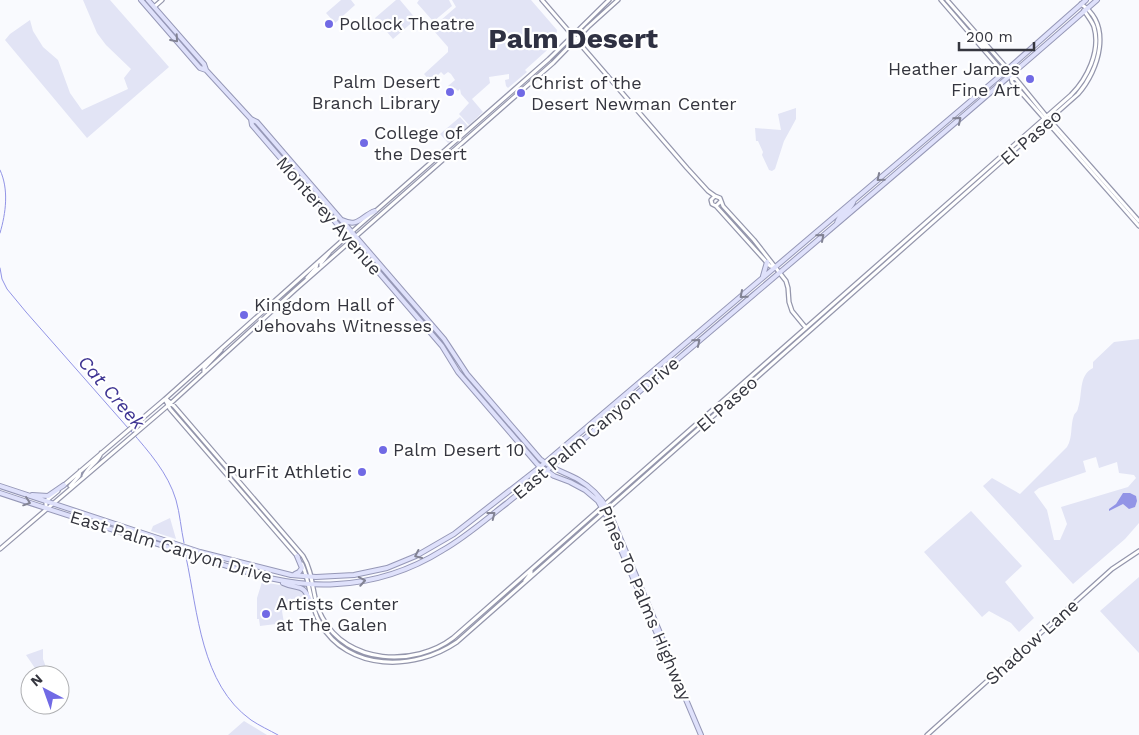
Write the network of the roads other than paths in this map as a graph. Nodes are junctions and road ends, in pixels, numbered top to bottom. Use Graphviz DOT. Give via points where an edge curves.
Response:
graph roads {
  1 [pos="141,0"];
  2 [pos="156,0"];
  3 [pos="162,0"];
  4 [pos="542,0"];
  5 [pos="609,0"];
  6 [pos="618,0"];
  7 [pos="941,0"];
  8 [pos="946,0"];
  9 [pos="1086,0"];
  10 [pos="1097,0"];
  11 [pos="150,3"];
  12 [pos="1081,4"];
  13 [pos="1086,10"];
  14 [pos="572,35"];
  15 [pos="973,37"];
  16 [pos="576,40"];
  17 [pos="988,48"];
  18 [pos="985,52"];
  19 [pos="998,58"];
  20 [pos="206,70"];
  21 [pos="1006,71"];
  22 [pos="1010,76"];
  23 [pos="1078,88"];
  24 [pos="1074,99"];
  25 [pos="1047,119"];
  26 [pos="251,120"];
  27 [pos="713,197"];
  28 [pos="854,200"];
  29 [pos="721,202"];
  30 [pos="716,206"];
  31 [pos="375,210"];
  32 [pos="341,220"];
  33 [pos="1139,222"];
  34 [pos="836,223"];
  35 [pos="1139,226"];
  36 [pos="351,232"];
  37 [pos="347,236"];
  38 [pos="355,237"];
  39 [pos="351,240"];
  40 [pos="331,251"];
  41 [pos="767,262"];
  42 [pos="317,263"];
  43 [pos="775,267"];
  44 [pos="321,268"];
  45 [pos="874,272"];
  46 [pos="779,273"];
  47 [pos="763,277"];
  48 [pos="305,282"];
  49 [pos="860,287"];
  50 [pos="842,300"];
  51 [pos="425,326"];
  52 [pos="808,330"];
  53 [pos="438,333"];
  54 [pos="685,344"];
  55 [pos="222,348"];
  56 [pos="448,356"];
  57 [pos="666,369"];
  58 [pos="204,373"];
  59 [pos="474,383"];
  60 [pos="639,383"];
  61 [pos="165,398"];
  62 [pos="625,403"];
  63 [pos="170,404"];
  64 [pos="101,453"];
  65 [pos="545,463"];
  66 [pos="540,467"];
  67 [pos="550,467"];
  68 [pos="80,471"];
  69 [pos="546,471"];
  70 [pos="84,476"];
  71 [pos="64,485"];
  72 [pos="0,486"];
  73 [pos="68,490"];
  74 [pos="0,492"];
  75 [pos="26,494"];
  76 [pos="46,501"];
  77 [pos="52,503"];
  78 [pos="46,508"];
  79 [pos="605,508"];
  80 [pos="568,537"];
  81 [pos="575,538"];
  82 [pos="0,549"];
  83 [pos="1139,552"];
  84 [pos="558,553"];
  85 [pos="297,556"];
  86 [pos="203,558"];
  87 [pos="220,558"];
  88 [pos="531,570"];
  89 [pos="291,575"];
  90 [pos="307,576"];
  91 [pos="312,577"];
  92 [pos="276,580"];
  93 [pos="525,582"];
  94 [pos="308,584"];
  95 [pos="314,584"];
  96 [pos="311,603"];
  97 [pos="701,735"];
  98 [pos="927,735"];
  1 -- 20 [label="main road, Monterey Avenue, one-way" via="200,68"];
  2 -- 11 [label="street"];
  3 -- 11 [label="street"];
  4 -- 14 [label="street"];
  5 -- 14 [label="street"];
  6 -- 16 [label="street"];
  7 -- 15 [label="street"];
  8 -- 17 [label="street"];
  9 -- 12 [label="main road, East Palm Canyon Drive"];
  10 -- 13 [label="main road, East Palm Canyon Drive"];
  11 -- 20 [label="main road, Monterey Avenue"];
  12 -- 13 [label="street"];
  12 -- 21 [label="main road, East Palm Canyon Drive"];
  13 -- 22 [label="main road, East Palm Canyon Drive"];
  13 -- 23 [label="street, El Paseo" via="1094,26 1095,46 1090,66"];
  13 -- 24 [label="street, El Paseo" via="1099,25 1099,52 1089,79"];
  14 -- 16 [label="street"];
  14 -- 31 [label="street"];
  15 -- 17 [label="street"];
  15 -- 18 [label="street"];
  16 -- 27 [label="street"];
  16 -- 38 [label="street"];
  17 -- 19 [label="street"];
  18 -- 19 [label="street"];
  18 -- 21 [label="street" via="1000,69"];
  19 -- 21 [label="street"];
  20 -- 26 [label="main road, Monterey Avenue"];
  21 -- 22 [label="street"];
  21 -- 28 [label="main road, East Palm Canyon Drive, one-way"];
  22 -- 25 [label="street" via="1016,79"];
  34 -- 22 [label="main road, East Palm Canyon Drive, one-way"];
  23 -- 24 [label="street"];
  23 -- 25 [label="street, El Paseo"];
  24 -- 25 [label="street, El Paseo"];
  25 -- 33 [label="street"];
  25 -- 35 [label="street"];
  25 -- 49 [label="street, El Paseo"];
  25 -- 50 [label="street, El Paseo"];
  26 -- 32 [label="main road, Monterey Avenue"];
  26 -- 37 [label="main road, Monterey Avenue" via="252,126"];
  27 -- 29 [label="street" via="718,196"];
  27 -- 30 [label="street" via="712,204"];
  28 -- 34 [label="main road"];
  28 -- 43 [label="main road, East Palm Canyon Drive"];
  29 -- 30 [label="street"];
  29 -- 43 [label="street"];
  30 -- 41 [label="street"];
  31 -- 32 [label="main road" via="356,223"];
  31 -- 36 [label="street"];
  32 -- 36 [label="main road, Monterey Avenue"];
  46 -- 34 [label="main road, East Palm Canyon Drive, one-way"];
  36 -- 37 [label="street"];
  36 -- 38 [label="main road, Monterey Avenue"];
  37 -- 39 [label="main road, Monterey Avenue"];
  37 -- 40 [label="street"];
  38 -- 39 [label="street"];
  38 -- 53 [label="main road, Monterey Avenue"];
  39 -- 44 [label="street"];
  39 -- 51 [label="main road, Monterey Avenue"];
  40 -- 42 [label="street"];
  40 -- 44 [label="street" via="321,263"];
  41 -- 43 [label="street"];
  41 -- 47 [label="main road"];
  42 -- 48 [label="street"];
  42 -- 55 [label="street"];
  43 -- 46 [label="street"];
  43 -- 47 [label="main road, East Palm Canyon Drive"];
  44 -- 48 [label="street"];
  45 -- 49 [label="street"];
  46 -- 52 [label="street" via="786,281 792,311"];
  57 -- 46 [label="main road, East Palm Canyon Drive, one-way"];
  47 -- 54 [label="main road, East Palm Canyon Drive, one-way"];
  48 -- 58 [label="street"];
  49 -- 50 [label="street, El Paseo"];
  50 -- 52 [label="street, El Paseo"];
  51 -- 53 [label="main road"];
  51 -- 56 [label="main road, Monterey Avenue"];
  52 -- 79 [label="street, El Paseo"];
  53 -- 59 [label="main road, Monterey Avenue"];
  54 -- 57 [label="main road" via="664,365"];
  54 -- 60 [label="main road, East Palm Canyon Drive"];
  55 -- 58 [label="street" via="204,368"];
  55 -- 61 [label="street"];
  56 -- 59 [label="main road"];
  56 -- 66 [label="main road, Monterey Avenue" via="472,390"];
  57 -- 62 [label="main road, East Palm Canyon Drive"];
  58 -- 63 [label="street"];
  59 -- 65 [label="main road, Monterey Avenue"];
  60 -- 62 [label="main road" via="639,388"];
  60 -- 65 [label="main road, East Palm Canyon Drive"];
  61 -- 63 [label="street"];
  61 -- 64 [label="street"];
  62 -- 67 [label="main road, East Palm Canyon Drive"];
  63 -- 70 [label="street"];
  63 -- 85 [label="street"];
  63 -- 91 [label="street, El Paseo" via="300,551 310,566"];
  64 -- 68 [label="street"];
  64 -- 70 [label="street"];
  65 -- 66 [label="main road, East Palm Canyon Drive"];
  65 -- 67 [label="main road, Monterey Avenue"];
  66 -- 69 [label="main road, Monterey Avenue"];
  66 -- 91 [label="main road, East Palm Canyon Drive, one-way" via="455,533 422,554 372,572"];
  67 -- 69 [label="main road, East Palm Canyon Drive"];
  67 -- 79 [label="main road, Pines To Palms Highway" via="580,480"];
  68 -- 71 [label="street"];
  68 -- 73 [label="street"];
  69 -- 79 [label="main road, Pines To Palms Highway" via="586,490"];
  95 -- 69 [label="main road, East Palm Canyon Drive, one-way" via="373,580 426,560 461,538"];
  70 -- 73 [label="street"];
  71 -- 75 [label="main road" via="48,496"];
  71 -- 76 [label="street"];
  72 -- 75 [label="main road, East Palm Canyon Drive"];
  73 -- 77 [label="street"];
  74 -- 78 [label="main road, East Palm Canyon Drive, one-way"];
  75 -- 76 [label="main road, East Palm Canyon Drive"];
  76 -- 77 [label="main road, East Palm Canyon Drive"];
  76 -- 78 [label="street"];
  77 -- 78 [label="street"];
  77 -- 87 [label="main road, East Palm Canyon Drive"];
  78 -- 82 [label="street"];
  78 -- 86 [label="main road, East Palm Canyon Drive"];
  79 -- 80 [label="street, El Paseo"];
  79 -- 81 [label="street"];
  79 -- 97 [label="main road, Pines To Palms Highway"];
  80 -- 81 [label="street"];
  80 -- 84 [label="street"];
  80 -- 88 [label="street, El Paseo"];
  81 -- 84 [label="street"];
  83 -- 98 [label="street, Shadow Lane" via="1112,569"];
  84 -- 93 [label="street"];
  85 -- 89 [label="main road" via="302,568"];
  85 -- 90 [label="street"];
  86 -- 87 [label="main road"];
  86 -- 92 [label="main road, East Palm Canyon Drive"];
  87 -- 89 [label="main road, East Palm Canyon Drive"];
  88 -- 93 [label="street"];
  88 -- 95 [label="street, El Paseo" via="448,642 428,652 401,658 371,654 341,640 322,617"];
  89 -- 90 [label="main road, East Palm Canyon Drive"];
  90 -- 91 [label="main road, East Palm Canyon Drive"];
  90 -- 94 [label="street"];
  91 -- 95 [label="street, El Paseo"];
  92 -- 94 [label="main road, East Palm Canyon Drive"];
  92 -- 96 [label="main road" via="302,588"];
  93 -- 96 [label="street" via="456,642 434,655 409,662 376,661 345,649 327,634"];
  94 -- 95 [label="main road, East Palm Canyon Drive"];
  94 -- 96 [label="street"];
}
